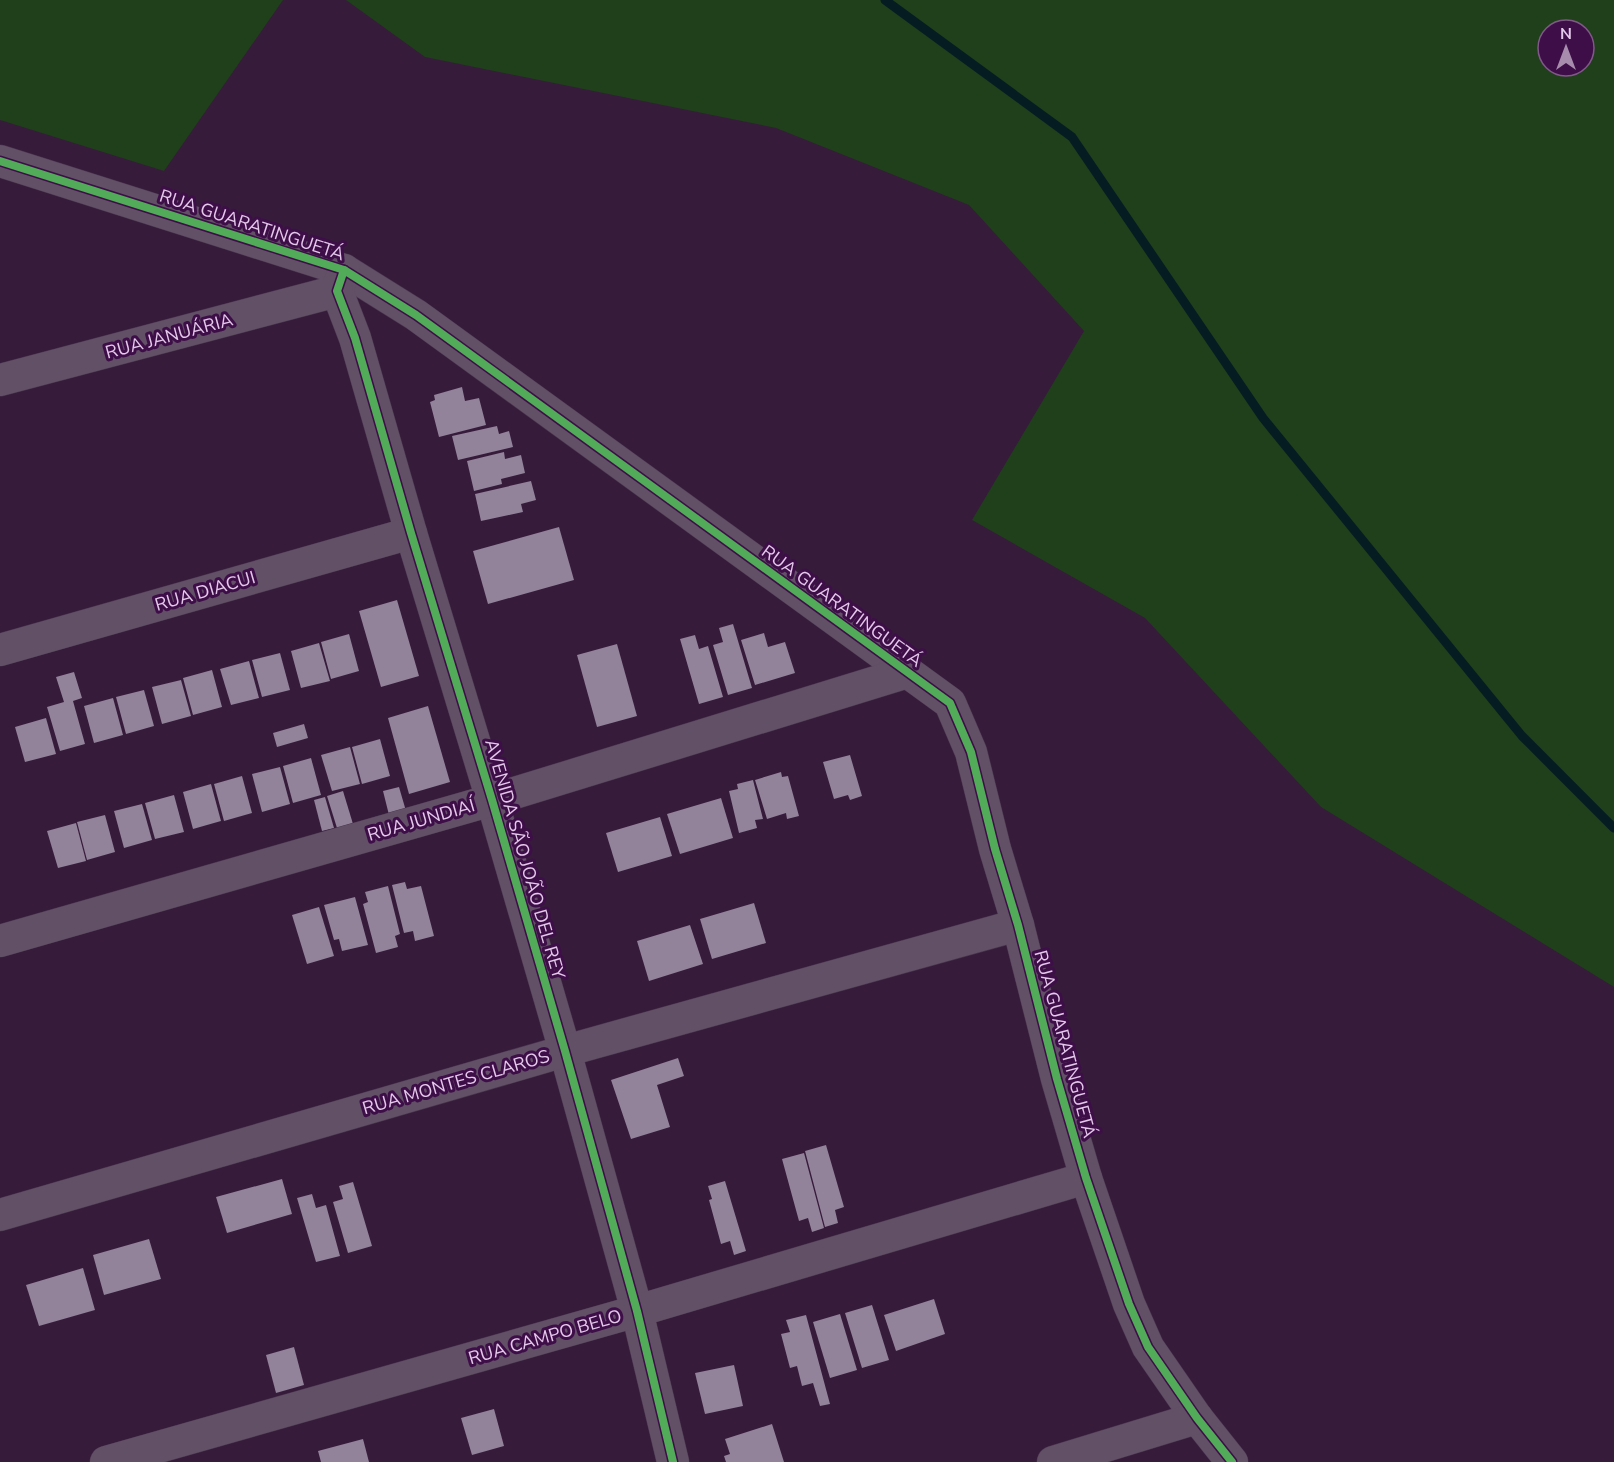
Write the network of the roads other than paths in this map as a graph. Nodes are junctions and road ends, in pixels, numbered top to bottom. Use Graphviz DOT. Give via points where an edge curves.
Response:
graph roads {
  1 [pos="0,161"];
  2 [pos="341,280"];
  3 [pos="0,380"];
  4 [pos="411,533"];
  5 [pos="0,650"];
  6 [pos="908,672"];
  7 [pos="492,800"];
  8 [pos="1018,925"];
  9 [pos="0,941"];
  10 [pos="565,1051"];
  11 [pos="1086,1178"];
  12 [pos="0,1215"];
  13 [pos="637,1311"];
  14 [pos="1197,1418"];
  15 [pos="106,1462"];
  16 [pos="673,1462"];
  17 [pos="1053,1462"];
  18 [pos="1232,1462"];
  1 -- 2 [label="street, RUA GUARATINGUETÁ"];
  2 -- 3 [label="street, RUA JANUÁRIA"];
  2 -- 4 [label="street, AVENIDA SÃO JOÃO DEL REY"];
  2 -- 6 [label="street, RUA GUARATINGUETÁ" via="416,315"];
  4 -- 5 [label="street, RUA DIACUI"];
  4 -- 7 [label="street, AVENIDA SÃO JOÃO DEL REY"];
  6 -- 7 [label="street, RUA JUNDIAÍ"];
  6 -- 8 [label="street, RUA GUARATINGUETÁ" via="950,703 971,752"];
  7 -- 9 [label="street, RUA JUNDIAÍ"];
  7 -- 10 [label="street, AVENIDA SÃO JOÃO DEL REY"];
  8 -- 10 [label="street, RUA MONTES CLAROS"];
  8 -- 11 [label="street, RUA GUARATINGUETÁ"];
  10 -- 12 [label="street, RUA MONTES CLAROS"];
  10 -- 13 [label="street, AVENIDA SÃO JOÃO DEL REY"];
  11 -- 13 [label="street, RUA CAMPO BELO"];
  11 -- 14 [label="street, RUA GUARATINGUETÁ" via="1129,1304 1148,1347"];
  13 -- 15 [label="street, RUA CAMPO BELO"];
  13 -- 16 [label="street, AVENIDA SÃO JOÃO DEL REY"];
  14 -- 17 [label="street"];
  14 -- 18 [label="street, RUA GUARATINGUETÁ"];
}
